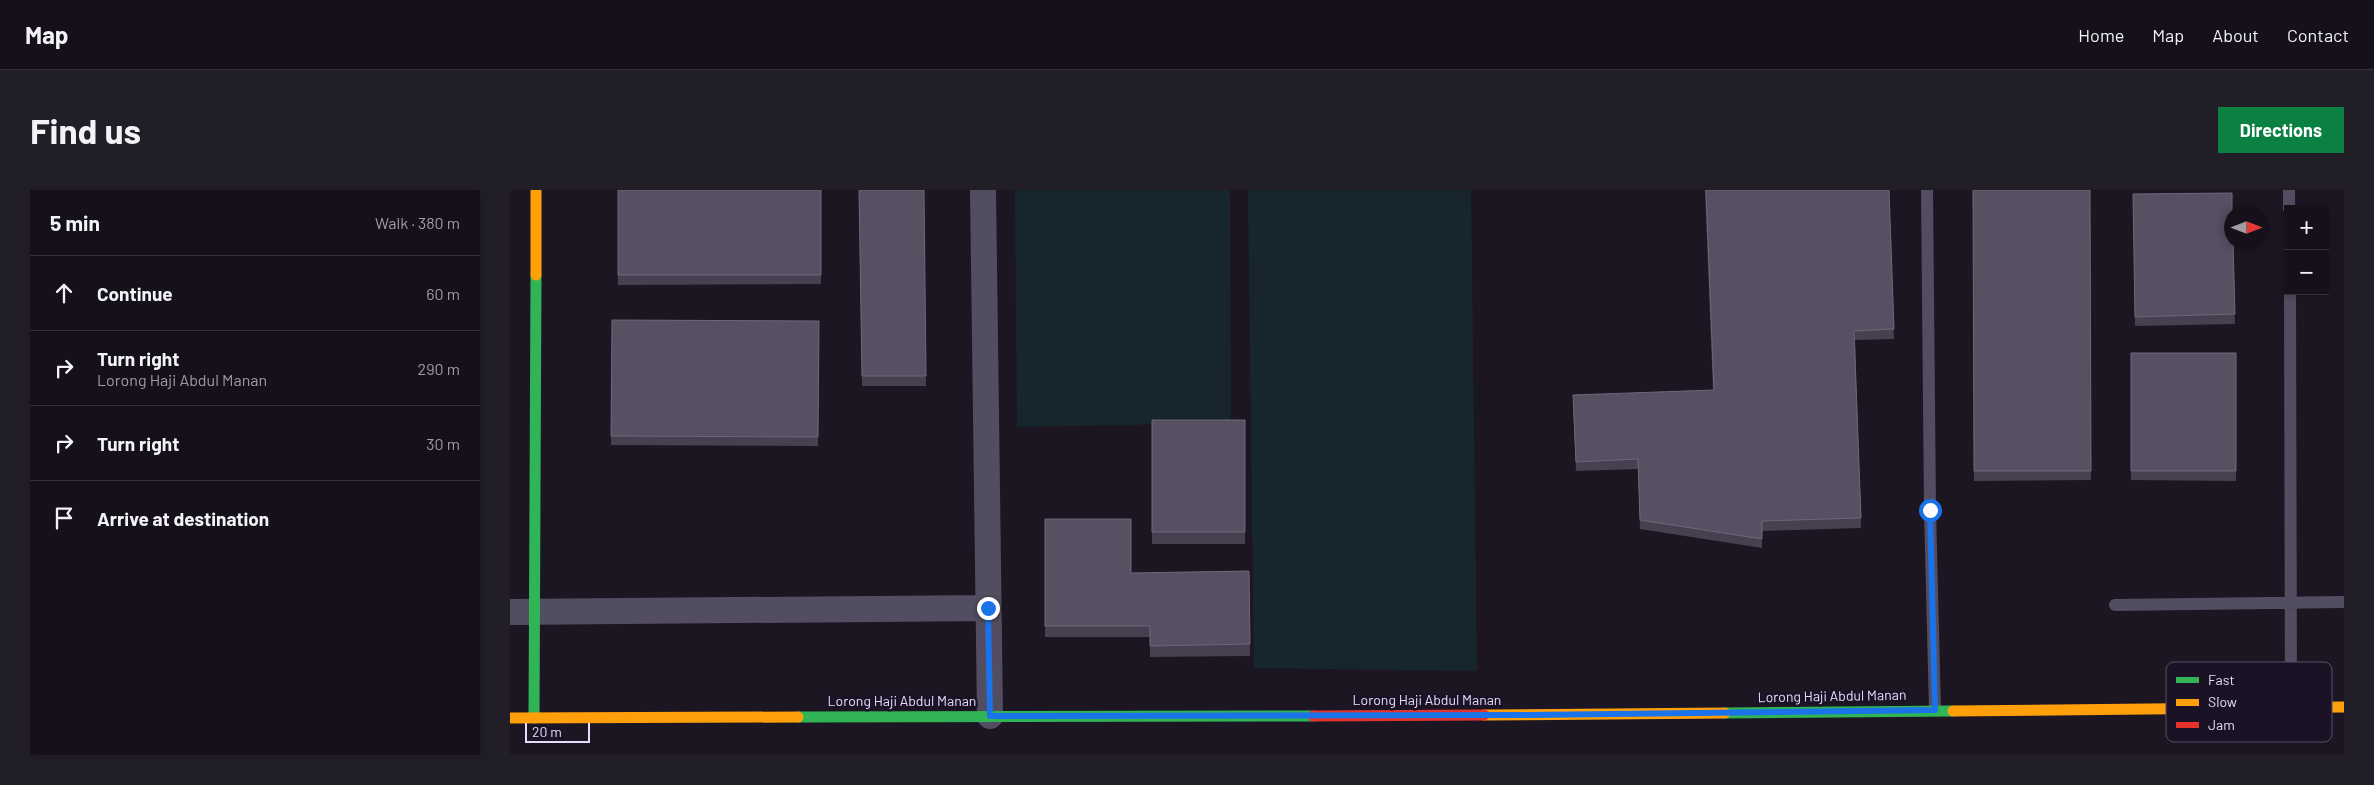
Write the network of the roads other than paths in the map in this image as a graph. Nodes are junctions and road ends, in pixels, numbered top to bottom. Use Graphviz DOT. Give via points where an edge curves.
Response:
graph roads {
  1 [pos="536,190"];
  2 [pos="983,190"];
  3 [pos="1927,190"];
  4 [pos="2289,190"];
  5 [pos="2289,205"];
  6 [pos="2290,295"];
  7 [pos="2290,602"];
  8 [pos="2344,602"];
  9 [pos="2115,605"];
  10 [pos="988,608"];
  11 [pos="522,612"];
  12 [pos="2291,662"];
  13 [pos="2166,708"];
  14 [pos="1935,710"];
  15 [pos="990,716"];
  16 [pos="510,718"];
  17 [pos="534,718"];
  1 -- 11 [label="street"];
  2 -- 10 [label="street"];
  3 -- 14 [label="lane"];
  4 -- 5 [label="lane"];
  6 -- 7 [label="lane"];
  7 -- 8 [label="lane"];
  7 -- 9 [label="lane"];
  7 -- 12 [label="lane"];
  10 -- 11 [label="street"];
  10 -- 15 [label="street"];
  11 -- 17 [label="street"];
  13 -- 14 [label="street, Lorong Haji Abdul Manan"];
  14 -- 15 [label="street, Lorong Haji Abdul Manan"];
  15 -- 17 [label="street, Lorong Haji Abdul Manan"];
  16 -- 17 [label="street, Lorong Haji Abdul Manan"];
}
